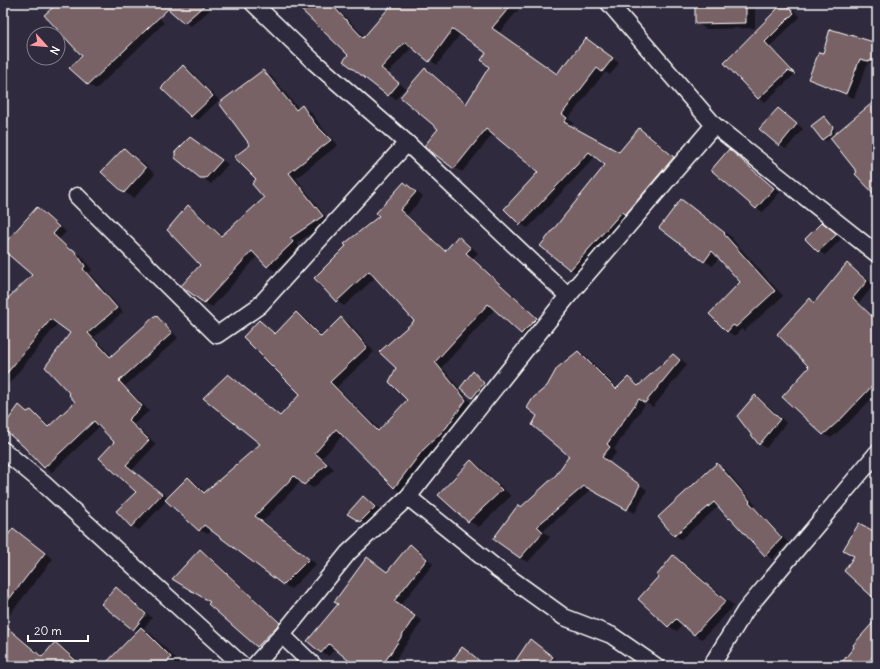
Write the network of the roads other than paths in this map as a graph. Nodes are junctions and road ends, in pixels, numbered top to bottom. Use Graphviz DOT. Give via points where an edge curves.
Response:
graph roads {
  1 [pos="253,3"];
  2 [pos="609,3"];
  3 [pos="714,125"];
  4 [pos="407,142"];
  5 [pos="77,196"];
  6 [pos="877,254"];
  7 [pos="568,296"];
  8 [pos="3,450"];
  9 [pos="877,453"];
  10 [pos="408,497"];
  11 [pos="282,635"];
  12 [pos="243,666"];
  13 [pos="254,666"];
  14 [pos="314,666"];
  15 [pos="656,666"];
  16 [pos="710,666"];
  1 -- 4 [label="street" via="312,60"];
  2 -- 3 [label="street"];
  3 -- 6 [label="street"];
  3 -- 7 [label="street"];
  4 -- 5 [label="street" via="259,306 217,335"];
  4 -- 7 [label="street"];
  7 -- 10 [label="street"];
  8 -- 12 [label="street" via="44,484"];
  9 -- 16 [label="street" via="745,611"];
  10 -- 11 [label="street" via="348,554"];
  10 -- 15 [label="street" via="496,568 564,617 611,635"];
  11 -- 13 [label="street"];
  11 -- 14 [label="street"];
}
